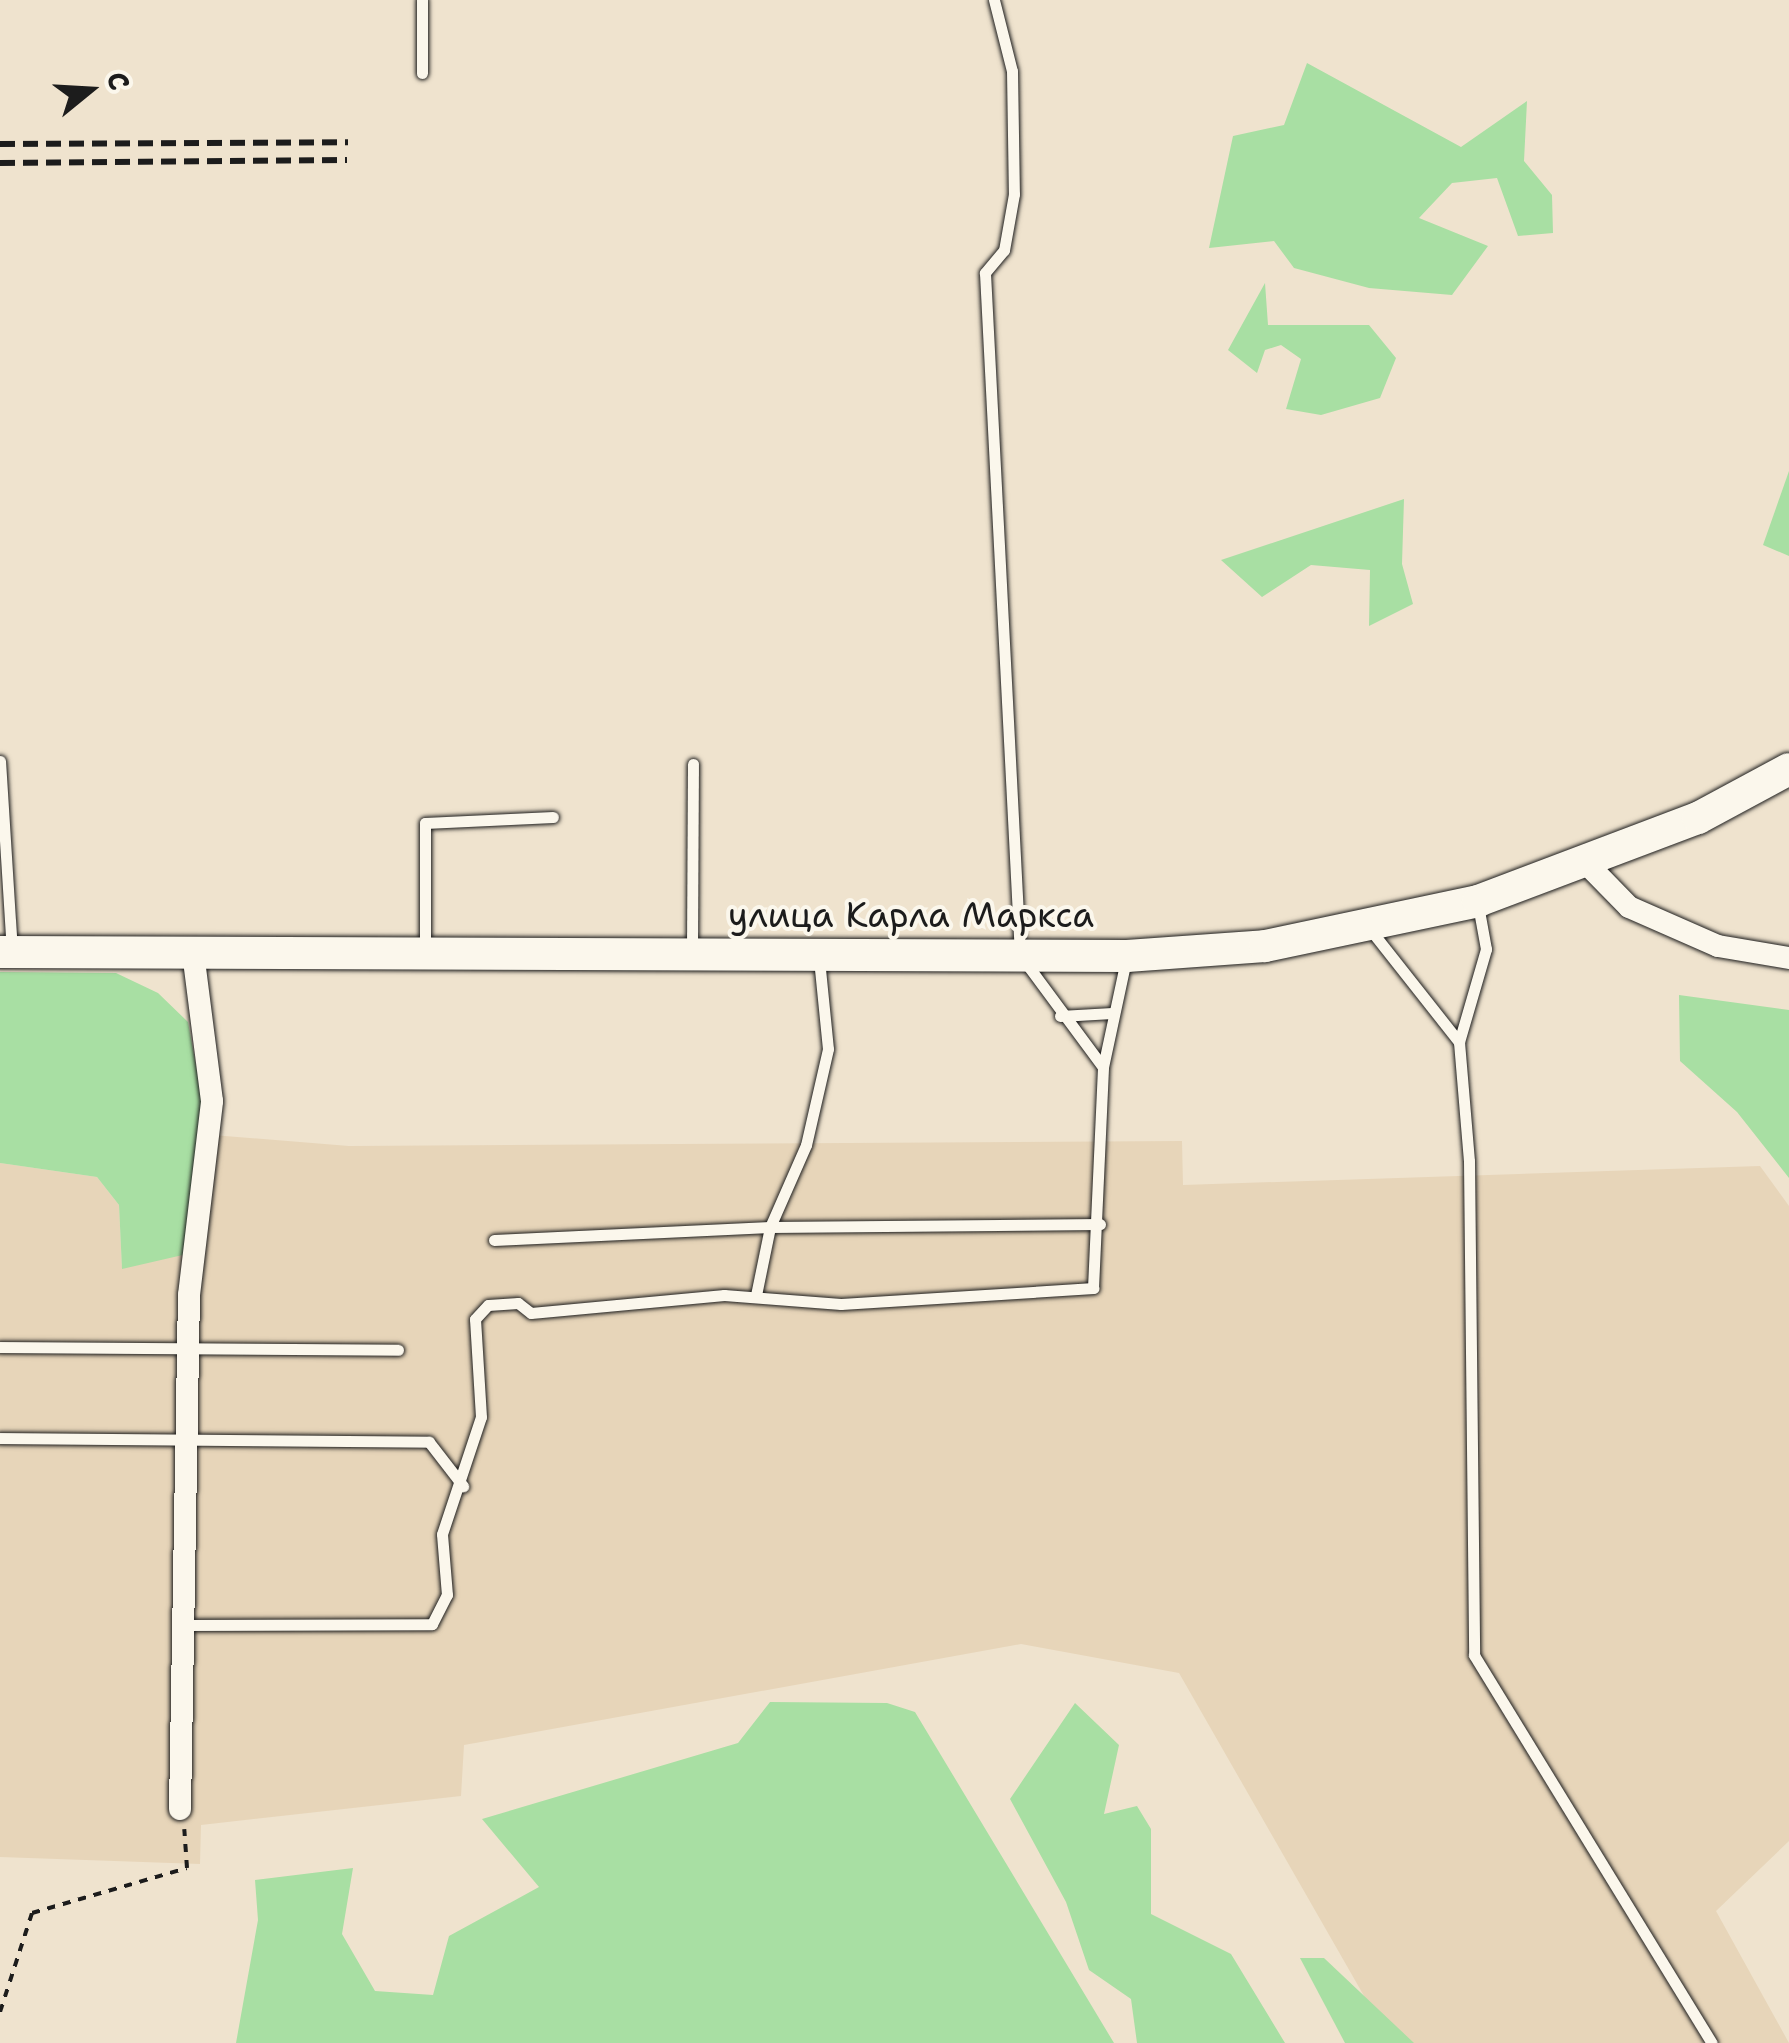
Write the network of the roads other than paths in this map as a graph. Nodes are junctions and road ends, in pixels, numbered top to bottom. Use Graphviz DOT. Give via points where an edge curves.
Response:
graph roads {
  1 [pos="422,0"];
  2 [pos="994,0"];
  3 [pos="422,73"];
  4 [pos="0,761"];
  5 [pos="693,764"];
  6 [pos="1789,769"];
  7 [pos="553,818"];
  8 [pos="1587,864"];
  9 [pos="1478,901"];
  10 [pos="1369,928"];
  11 [pos="6,952"];
  12 [pos="192,953"];
  13 [pos="424,954"];
  14 [pos="692,954"];
  15 [pos="819,955"];
  16 [pos="1020,955"];
  17 [pos="1127,956"];
  18 [pos="1789,958"];
  19 [pos="1112,1013"];
  20 [pos="1060,1016"];
  21 [pos="1459,1042"];
  22 [pos="1103,1067"];
  23 [pos="1100,1224"];
  24 [pos="770,1227"];
  25 [pos="494,1240"];
  26 [pos="756,1296"];
  27 [pos="0,1346"];
  28 [pos="188,1349"];
  29 [pos="398,1350"];
  30 [pos="0,1438"];
  31 [pos="186,1439"];
  32 [pos="463,1486"];
  33 [pos="183,1625"];
  34 [pos="180,1808"];
  35 [pos="1712,2043"];
  1 -- 3 [label="lane"];
  2 -- 16 [label="lane" via="1012,88 1014,194 1004,250 985,272"];
  4 -- 11 [label="lane"];
  5 -- 14 [label="lane"];
  6 -- 8 [label="main road, улица Карла Маркса"];
  7 -- 13 [label="lane" via="425,823"];
  8 -- 9 [label="main road, улица Карла Маркса"];
  8 -- 18 [label="street" via="1629,908 1718,946"];
  9 -- 10 [label="main road, улица Карла Маркса"];
  9 -- 21 [label="lane" via="1486,949"];
  10 -- 17 [label="main road, улица Карла Маркса"];
  10 -- 21 [label="lane"];
  11 -- 12 [label="main road, улица Карла Маркса"];
  12 -- 13 [label="main road, улица Карла Маркса"];
  12 -- 28 [label="street" via="212,1100"];
  13 -- 14 [label="main road, улица Карла Маркса"];
  14 -- 15 [label="main road, улица Карла Маркса"];
  15 -- 16 [label="main road, улица Карла Маркса"];
  15 -- 24 [label="lane" via="828,1050 806,1145"];
  16 -- 17 [label="main road, улица Карла Маркса"];
  16 -- 20 [label="lane"];
  17 -- 19 [label="lane"];
  19 -- 20 [label="lane"];
  19 -- 22 [label="lane"];
  20 -- 22 [label="lane"];
  21 -- 35 [label="lane" via="1469,1161 1474,1655"];
  22 -- 23 [label="lane"];
  23 -- 24 [label="lane"];
  23 -- 26 [label="lane" via="1093,1288 841,1304"];
  24 -- 25 [label="lane"];
  24 -- 26 [label="lane"];
  26 -- 32 [label="lane" via="531,1313 518,1303 488,1305 475,1318 481,1417"];
  27 -- 28 [label="lane"];
  28 -- 29 [label="lane"];
  28 -- 31 [label="street"];
  30 -- 31 [label="lane"];
  31 -- 32 [label="lane" via="430,1442"];
  31 -- 33 [label="street"];
  32 -- 33 [label="lane" via="442,1534 447,1595 424,1630"];
  33 -- 34 [label="street"];
}
